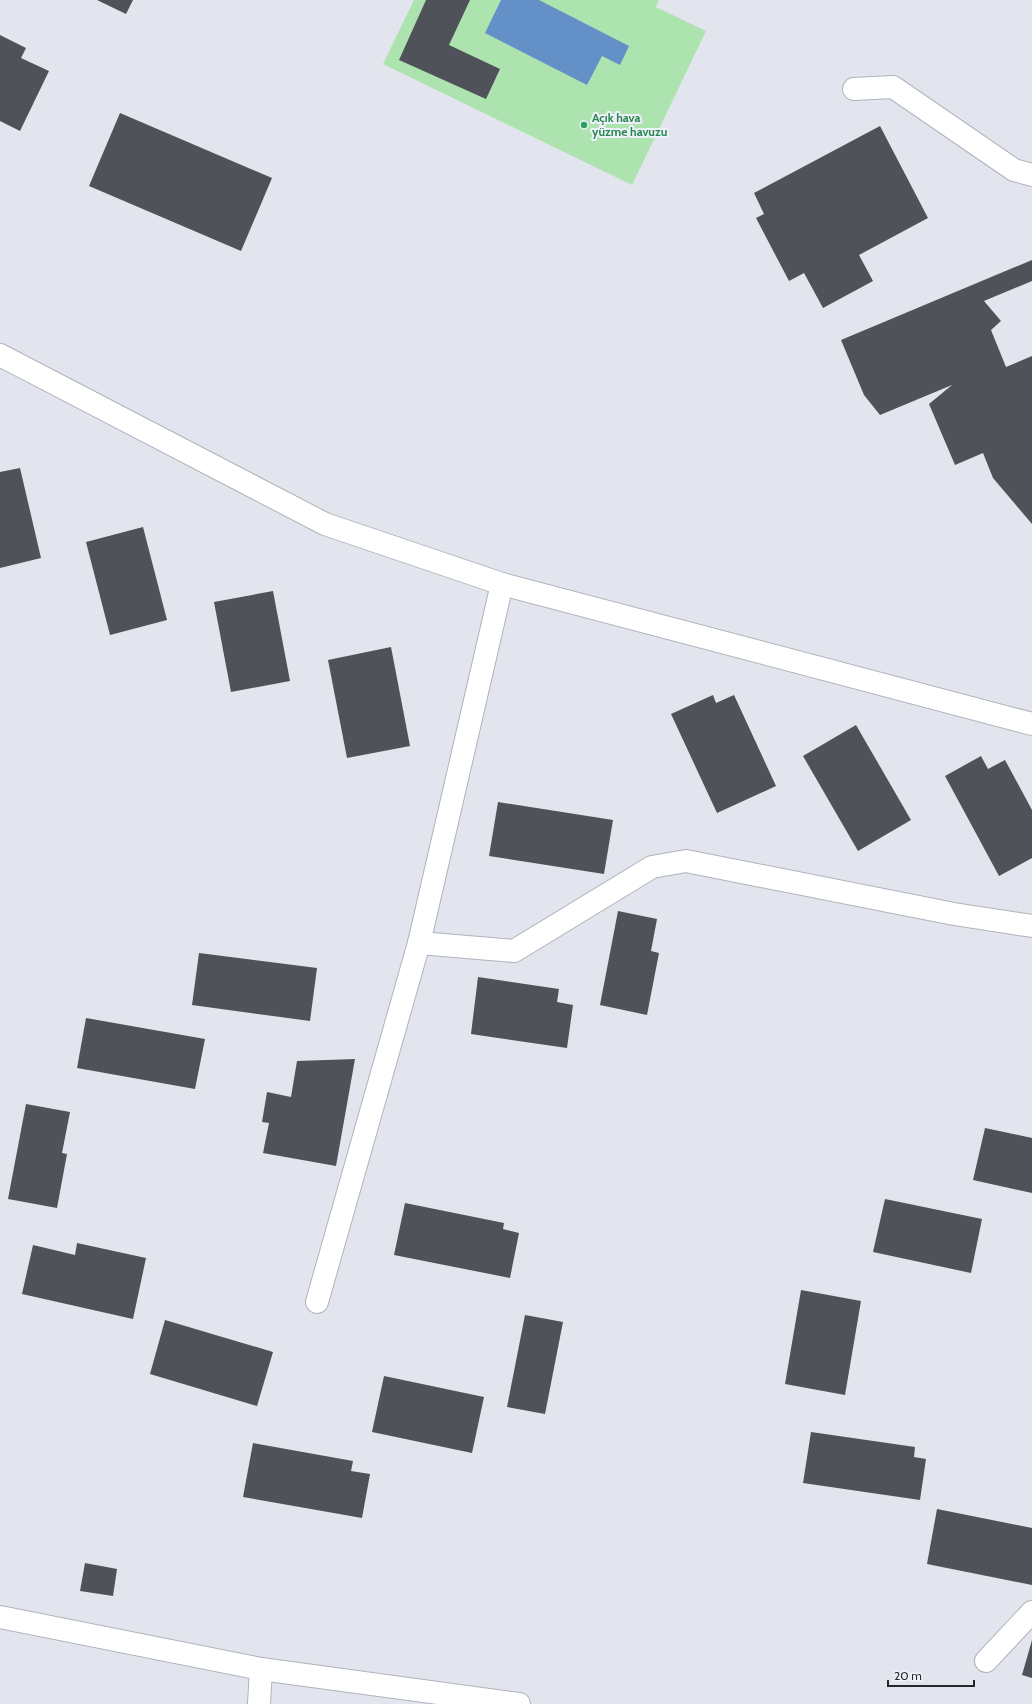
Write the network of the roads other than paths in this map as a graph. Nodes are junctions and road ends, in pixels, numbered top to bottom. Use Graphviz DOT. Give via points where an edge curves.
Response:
graph roads {
  1 [pos="854,89"];
  2 [pos="1032,175"];
  3 [pos="0,355"];
  4 [pos="502,584"];
  5 [pos="1032,724"];
  6 [pos="1032,926"];
  7 [pos="419,942"];
  8 [pos="317,1302"];
  9 [pos="1032,1612"];
  10 [pos="0,1617"];
  11 [pos="986,1661"];
  12 [pos="261,1669"];
  13 [pos="259,1704"];
  14 [pos="519,1704"];
  1 -- 2 [label="street" via="893,87 1014,170"];
  3 -- 4 [label="street" via="325,524"];
  4 -- 5 [label="street"];
  4 -- 7 [label="street"];
  6 -- 7 [label="street" via="954,914 686,862 652,867 514,951"];
  7 -- 8 [label="street"];
  9 -- 11 [label="street"];
  10 -- 12 [label="street"];
  12 -- 13 [label="street"];
  12 -- 14 [label="street"];
}
